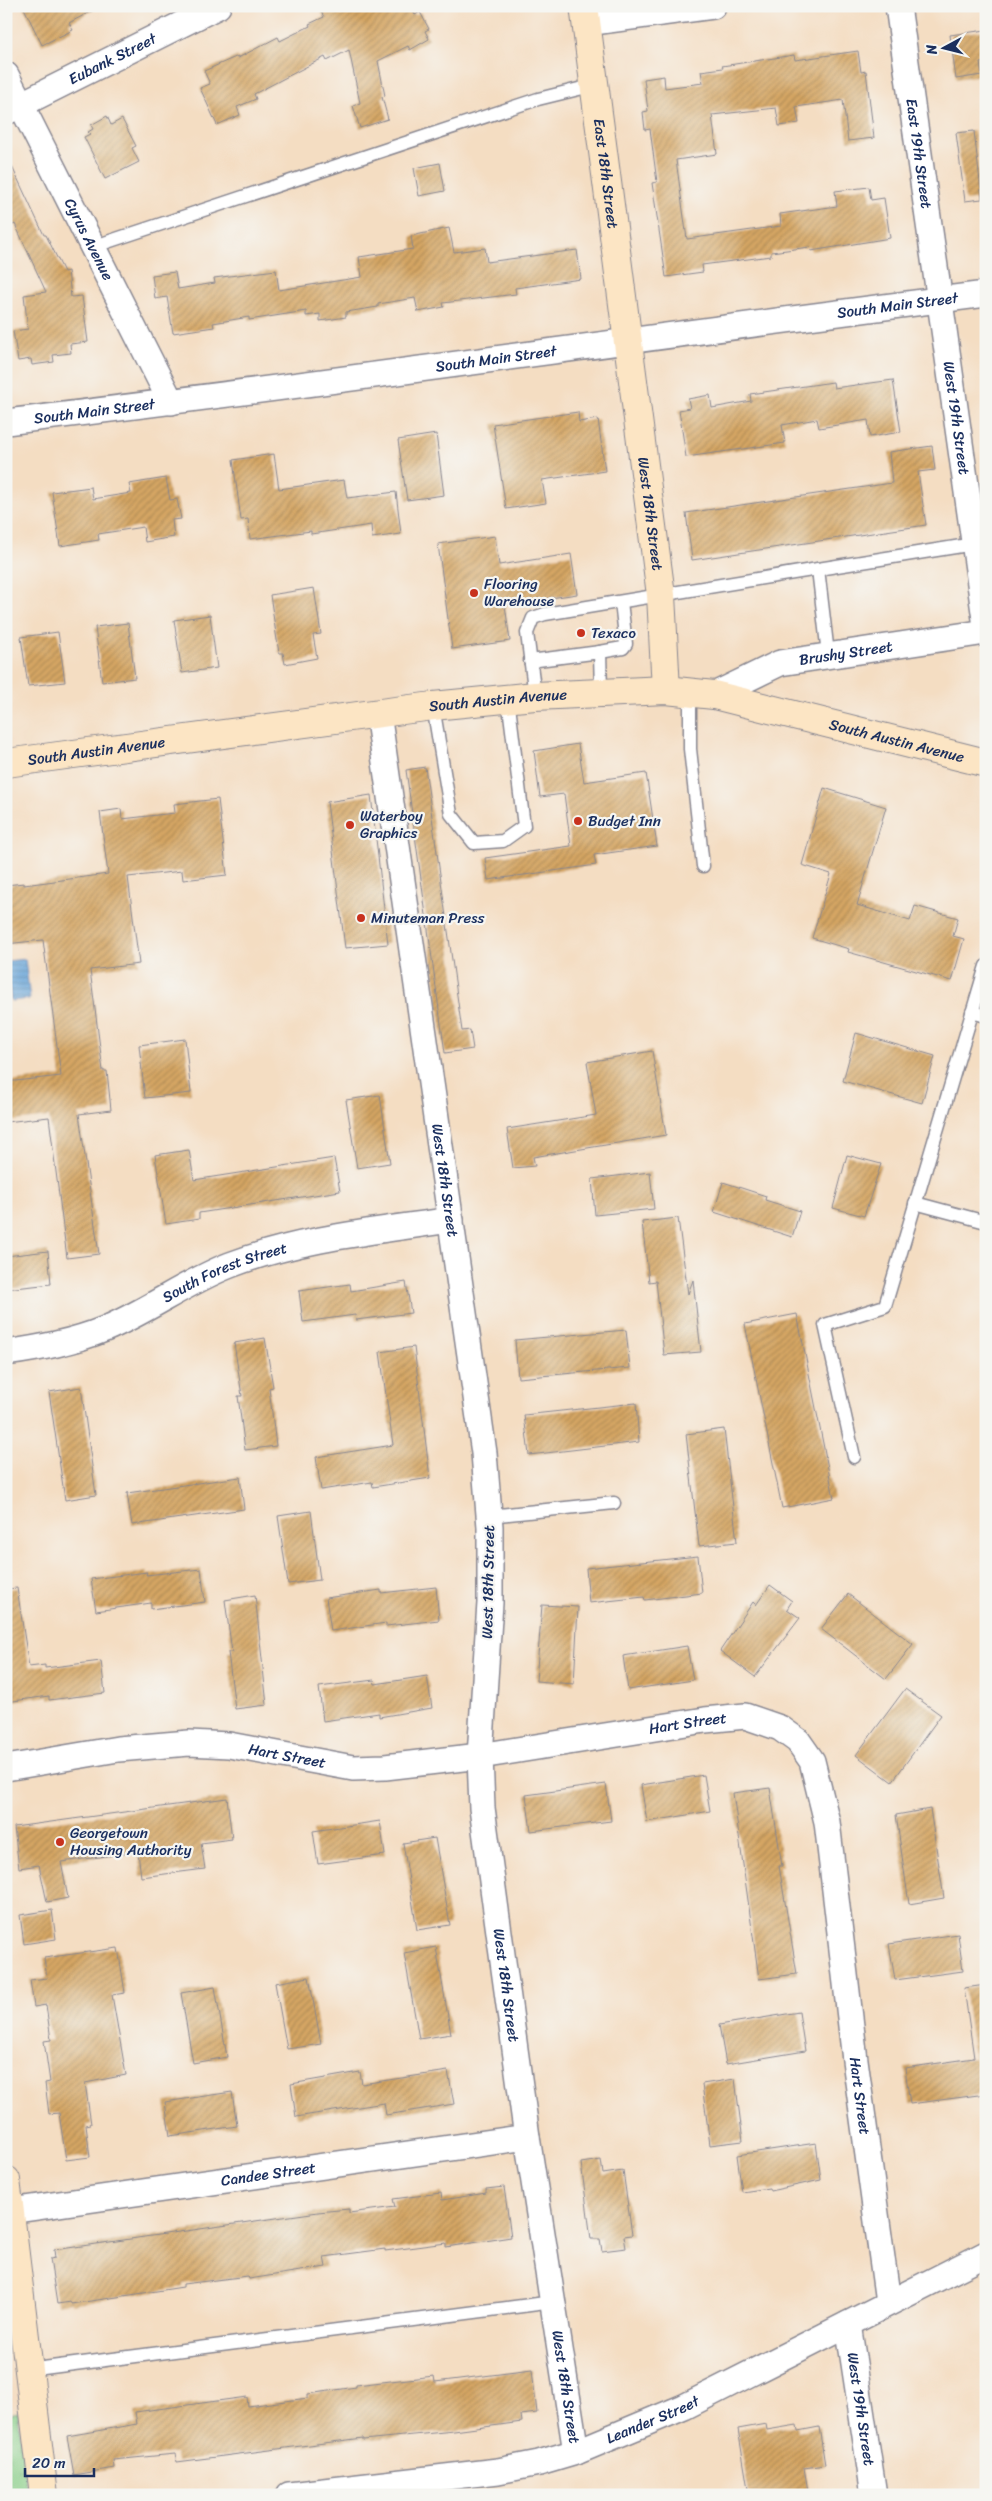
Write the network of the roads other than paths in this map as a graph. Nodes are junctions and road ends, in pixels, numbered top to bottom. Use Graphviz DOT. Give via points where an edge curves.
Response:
graph roads {
  1 [pos="218,6"];
  2 [pos="713,6"];
  3 [pos="898,6"];
  4 [pos="585,14"];
  5 [pos="6,75"];
  6 [pos="594,85"];
  7 [pos="13,109"];
  8 [pos="92,247"];
  9 [pos="986,294"];
  10 [pos="938,300"];
  11 [pos="629,339"];
  12 [pos="171,402"];
  13 [pos="6,422"];
  14 [pos="974,544"];
  15 [pos="818,569"];
  16 [pos="661,596"];
  17 [pos="621,602"];
  18 [pos="986,626"];
  19 [pos="986,632"];
  20 [pos="600,652"];
  21 [pos="828,654"];
  22 [pos="530,661"];
  23 [pos="601,692"];
  24 [pos="690,692"];
  25 [pos="535,696"];
  26 [pos="508,698"];
  27 [pos="433,706"];
  28 [pos="378,713"];
  29 [pos="6,763"];
  30 [pos="986,764"];
  31 [pos="703,866"];
  32 [pos="986,966"];
  33 [pos="972,1012"];
  34 [pos="986,1016"];
  35 [pos="915,1202"];
  36 [pos="451,1220"];
  37 [pos="986,1222"];
  38 [pos="6,1353"];
  39 [pos="854,1457"];
  40 [pos="614,1503"];
  41 [pos="489,1516"];
  42 [pos="480,1756"];
  43 [pos="6,1768"];
  44 [pos="527,2136"];
  45 [pos="6,2180"];
  46 [pos="10,2210"];
  47 [pos="986,2254"];
  48 [pos="553,2302"];
  49 [pos="888,2302"];
  50 [pos="848,2324"];
  51 [pos="28,2370"];
  52 [pos="576,2452"];
  53 [pos="44,2495"];
  54 [pos="289,2495"];
  55 [pos="874,2495"];
  1 -- 7 [label="street, Eubank Street"];
  2 -- 4 [label="street"];
  3 -- 10 [label="street, East 19th Street"];
  4 -- 6 [label="street, East 18th Street"];
  5 -- 7 [label="street, Cyrus Avenue"];
  6 -- 8 [label="lane" via="538,99"];
  6 -- 11 [label="street, East 18th Street"];
  7 -- 8 [label="street, Cyrus Avenue"];
  8 -- 12 [label="street, Cyrus Avenue"];
  9 -- 10 [label="street, South Main Street"];
  10 -- 11 [label="street, South Main Street"];
  10 -- 14 [label="street, West 19th Street"];
  11 -- 12 [label="street, South Main Street"];
  11 -- 16 [label="street, West 18th Street"];
  12 -- 13 [label="street, South Main Street"];
  14 -- 15 [label="lane"];
  14 -- 18 [label="street, West 19th Street"];
  15 -- 16 [label="lane"];
  15 -- 21 [label="lane"];
  16 -- 17 [label="lane"];
  16 -- 24 [label="street, West 18th Street"];
  17 -- 20 [label="lane" via="626,644 623,648"];
  17 -- 22 [label="lane" via="533,618 527,633"];
  19 -- 21 [label="street, Brushy Street"];
  20 -- 22 [label="lane"];
  20 -- 23 [label="lane"];
  21 -- 24 [label="street, Brushy Street" via="780,662"];
  22 -- 25 [label="lane"];
  23 -- 24 [label="street, South Austin Avenue"];
  23 -- 25 [label="street, South Austin Avenue"];
  24 -- 30 [label="street, South Austin Avenue"];
  24 -- 31 [label="lane" via="690,749"];
  25 -- 26 [label="street, South Austin Avenue"];
  26 -- 27 [label="street, South Austin Avenue"];
  26 -- 27 [label="lane" via="524,826 503,841 474,843 451,814"];
  27 -- 28 [label="street, South Austin Avenue"];
  28 -- 29 [label="street, South Austin Avenue"];
  28 -- 36 [label="street, West 18th Street"];
  32 -- 33 [label="lane"];
  33 -- 34 [label="lane"];
  33 -- 35 [label="lane"];
  35 -- 37 [label="lane"];
  35 -- 39 [label="lane" via="885,1306 825,1325"];
  36 -- 38 [label="street, South Forest Street" via="311,1241 264,1253 227,1266 106,1329 50,1347"];
  36 -- 41 [label="street, West 18th Street" via="484,1453"];
  40 -- 41 [label="lane"];
  41 -- 42 [label="street, West 18th Street" via="490,1603"];
  42 -- 43 [label="street, Hart Street" via="352,1768 229,1745 190,1742 118,1749"];
  42 -- 44 [label="street, West 18th Street" via="482,1808"];
  42 -- 49 [label="street, Hart Street" via="745,1716 780,1728 798,1741 812,1761 827,1822"];
  44 -- 46 [label="street, Candee Street"];
  44 -- 48 [label="street, West 18th Street"];
  45 -- 46 [label="street"];
  46 -- 51 [label="street"];
  47 -- 49 [label="street, Leander Street"];
  48 -- 51 [label="lane"];
  48 -- 52 [label="street, West 18th Street"];
  49 -- 50 [label="street, Leander Street"];
  50 -- 52 [label="street, Leander Street" via="684,2407"];
  50 -- 55 [label="street, West 19th Street"];
  51 -- 53 [label="street"];
  52 -- 54 [label="street, Leander Street" via="538,2464 498,2471"];
}
